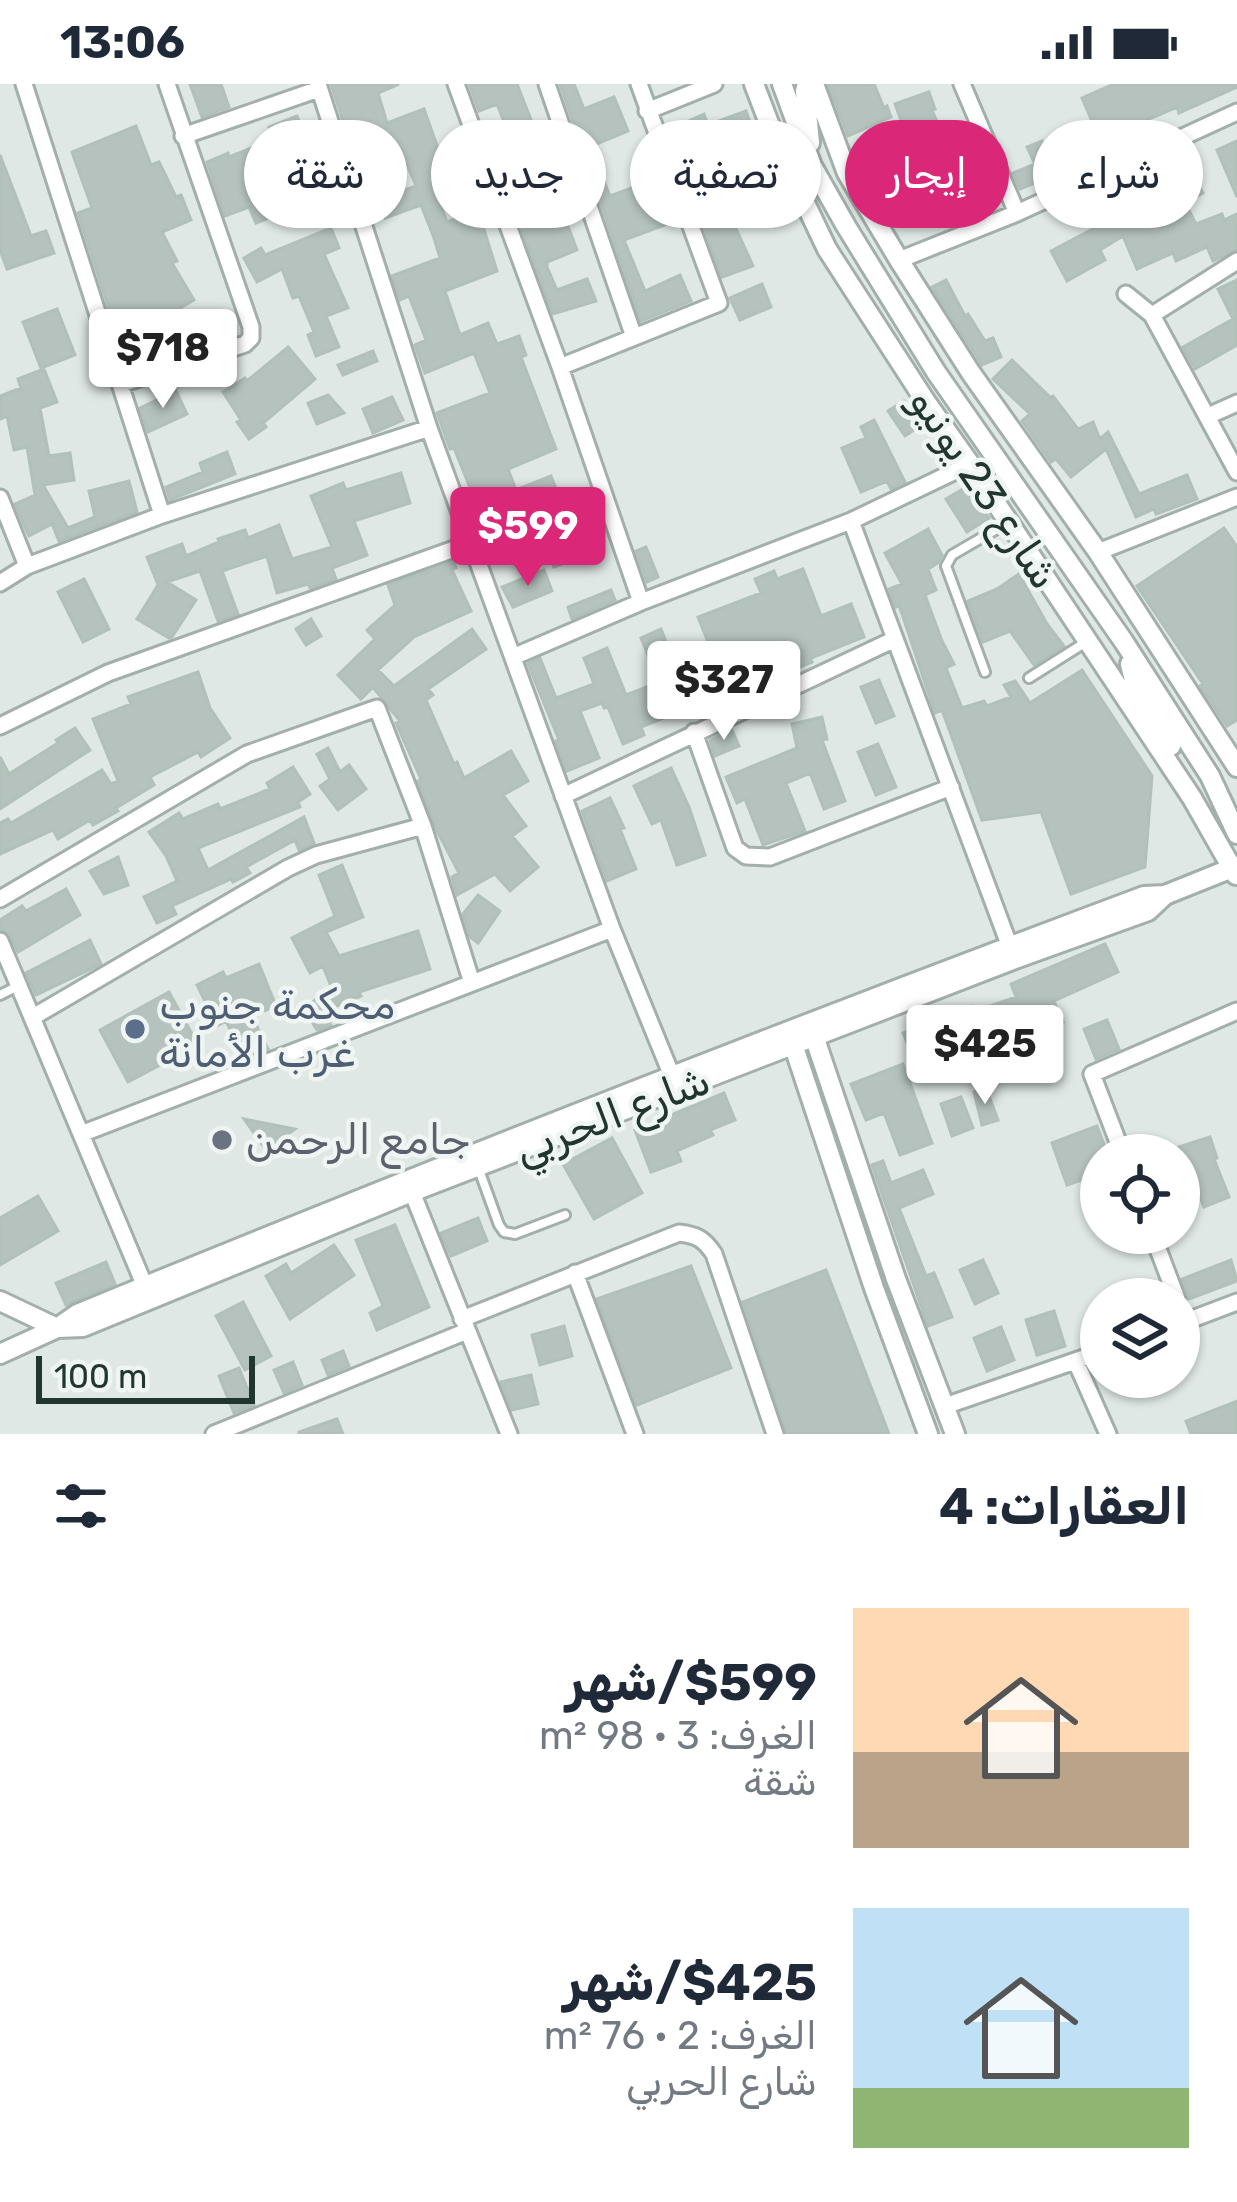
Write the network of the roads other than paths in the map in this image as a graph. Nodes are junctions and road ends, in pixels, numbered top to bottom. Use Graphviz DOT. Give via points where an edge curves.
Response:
graph roads {
  1 [pos="24,84"];
  2 [pos="167,84"];
  3 [pos="456,84"];
  4 [pos="548,84"];
  5 [pos="639,84"];
  6 [pos="714,84"];
  7 [pos="754,84"];
  8 [pos="782,84"];
  9 [pos="810,84"];
  10 [pos="962,84"];
  11 [pos="319,87"];
  12 [pos="647,110"];
  13 [pos="1237,112"];
  14 [pos="795,120"];
  15 [pos="808,120"];
  16 [pos="183,136"];
  17 [pos="821,181"];
  18 [pos="1017,213"];
  19 [pos="862,252"];
  20 [pos="899,260"];
  21 [pos="1237,261"];
  22 [pos="1126,294"];
  23 [pos="1152,314"];
  24 [pos="634,337"];
  25 [pos="560,367"];
  26 [pos="910,377"];
  27 [pos="121,384"];
  28 [pos="1237,403"];
  29 [pos="1208,416"];
  30 [pos="429,428"];
  31 [pos="970,464"];
  32 [pos="1237,472"];
  33 [pos="1237,497"];
  34 [pos="0,498"];
  35 [pos="162,515"];
  36 [pos="851,520"];
  37 [pos="1008,522"];
  38 [pos="471,543"];
  39 [pos="1098,552"];
  40 [pos="27,566"];
  41 [pos="0,583"];
  42 [pos="640,602"];
  43 [pos="895,639"];
  44 [pos="1088,641"];
  45 [pos="1124,642"];
  46 [pos="513,657"];
  47 [pos="985,672"];
  48 [pos="1029,677"];
  49 [pos="0,726"];
  50 [pos="694,732"];
  51 [pos="1237,768"];
  52 [pos="951,787"];
  53 [pos="563,796"];
  54 [pos="1192,799"];
  55 [pos="423,826"];
  56 [pos="1237,834"];
  57 [pos="1236,871"];
  58 [pos="1165,895"];
  59 [pos="0,899"];
  60 [pos="612,928"];
  61 [pos="0,941"];
  62 [pos="1010,947"];
  63 [pos="472,983"];
  64 [pos="20,985"];
  65 [pos="0,995"];
  66 [pos="1237,1011"];
  67 [pos="33,1017"];
  68 [pos="814,1036"];
  69 [pos="793,1044"];
  70 [pos="672,1076"];
  71 [pos="81,1134"];
  72 [pos="1115,1134"];
  73 [pos="478,1167"];
  74 [pos="412,1192"];
  75 [pos="565,1215"];
  76 [pos="575,1274"];
  77 [pos="896,1279"];
  78 [pos="874,1288"];
  79 [pos="147,1293"];
  80 [pos="0,1301"];
  81 [pos="1237,1302"];
  82 [pos="1200,1308"];
  83 [pos="465,1325"];
  84 [pos="57,1328"];
  85 [pos="0,1354"];
  86 [pos="1080,1360"];
  87 [pos="1076,1362"];
  88 [pos="945,1406"];
  89 [pos="922,1432"];
  90 [pos="214,1434"];
  91 [pos="509,1434"];
  92 [pos="635,1434"];
  93 [pos="776,1434"];
  94 [pos="955,1434"];
  95 [pos="1108,1434"];
  1 -- 27 [label="street"];
  2 -- 16 [label="street"];
  3 -- 25 [label="street"];
  4 -- 24 [label="street"];
  5 -- 12 [label="street"];
  6 -- 12 [label="street"];
  7 -- 26 [label="street, شارع 23 يونيو" via="827,249"];
  8 -- 14 [label="street"];
  9 -- 15 [label="street"];
  9 -- 20 [label="street, شارع 23 يونيو" via="847,173"];
  10 -- 18 [label="street"];
  11 -- 16 [label="street"];
  11 -- 30 [label="street"];
  12 -- 24 [label="street" via="719,303"];
  13 -- 18 [label="street"];
  16 -- 27 [label="street" via="251,338"];
  17 -- 19 [label="street"];
  18 -- 20 [label="street"];
  19 -- 26 [label="street" via="865,286 901,345"];
  19 -- 45 [label="street"];
  20 -- 39 [label="street, شارع 23 يونيو"];
  21 -- 23 [label="street"];
  22 -- 23 [label="street"];
  23 -- 29 [label="street"];
  24 -- 25 [label="street"];
  25 -- 42 [label="street"];
  26 -- 31 [label="street, شارع 23 يونيو"];
  27 -- 35 [label="street"];
  28 -- 29 [label="street"];
  29 -- 32 [label="street"];
  30 -- 35 [label="street"];
  30 -- 38 [label="street"];
  31 -- 36 [label="street"];
  31 -- 37 [label="street, شارع 23 يونيو"];
  33 -- 39 [label="street"];
  34 -- 40 [label="street"];
  35 -- 40 [label="street"];
  36 -- 42 [label="street"];
  36 -- 43 [label="street"];
  37 -- 44 [label="street, شارع 23 يونيو"];
  37 -- 47 [label="lane" via="946,566"];
  38 -- 46 [label="street"];
  38 -- 49 [label="street" via="108,673"];
  39 -- 51 [label="street, شارع 23 يونيو"];
  40 -- 41 [label="street"];
  42 -- 46 [label="street"];
  43 -- 50 [label="street"];
  43 -- 52 [label="street"];
  44 -- 48 [label="lane"];
  44 -- 54 [label="street, شارع 23 يونيو"];
  45 -- 51 [label="street" via="1166,674 1209,744"];
  45 -- 54 [label="street" via="1137,692 1191,779"];
  45 -- 56 [label="street" via="1210,776"];
  46 -- 53 [label="street"];
  50 -- 52 [label="street" via="736,848 746,856 770,857"];
  50 -- 53 [label="street"];
  52 -- 62 [label="street"];
  53 -- 60 [label="street"];
  54 -- 57 [label="street, شارع 23 يونيو"];
  55 -- 59 [label="street" via="377,708 247,754"];
  55 -- 63 [label="street"];
  55 -- 67 [label="street" via="289,868"];
  57 -- 58 [label="street, شارع الحربي"];
  58 -- 62 [label="street, شارع الحربي"];
  58 -- 68 [label="street, شارع الحربي" via="1148,910"];
  60 -- 63 [label="street"];
  60 -- 70 [label="street"];
  61 -- 64 [label="street"];
  62 -- 70 [label="street, شارع الحربي"];
  63 -- 71 [label="street"];
  64 -- 65 [label="lane"];
  64 -- 67 [label="street"];
  66 -- 72 [label="street" via="1092,1074"];
  67 -- 71 [label="street"];
  68 -- 69 [label="street, شارع الحربي"];
  68 -- 77 [label="street"];
  69 -- 73 [label="street, شارع الحربي"];
  69 -- 78 [label="street"];
  70 -- 79 [label="street, شارع الحربي"];
  71 -- 79 [label="street"];
  73 -- 74 [label="street, شارع الحربي"];
  73 -- 75 [label="lane" via="505,1232"];
  74 -- 79 [label="street, شارع الحربي"];
  74 -- 83 [label="street"];
  76 -- 83 [label="street"];
  76 -- 92 [label="street"];
  76 -- 93 [label="street" via="679,1233 705,1240"];
  77 -- 78 [label="street"];
  77 -- 88 [label="street"];
  78 -- 89 [label="street"];
  79 -- 84 [label="street, شارع الحربي" via="83,1327"];
  80 -- 84 [label="street"];
  81 -- 82 [label="street"];
  83 -- 90 [label="street"];
  83 -- 91 [label="street"];
  84 -- 85 [label="street, شارع الحربي"];
  86 -- 87 [label="street"];
  87 -- 88 [label="street"];
  87 -- 95 [label="street"];
  88 -- 94 [label="street"];
}
